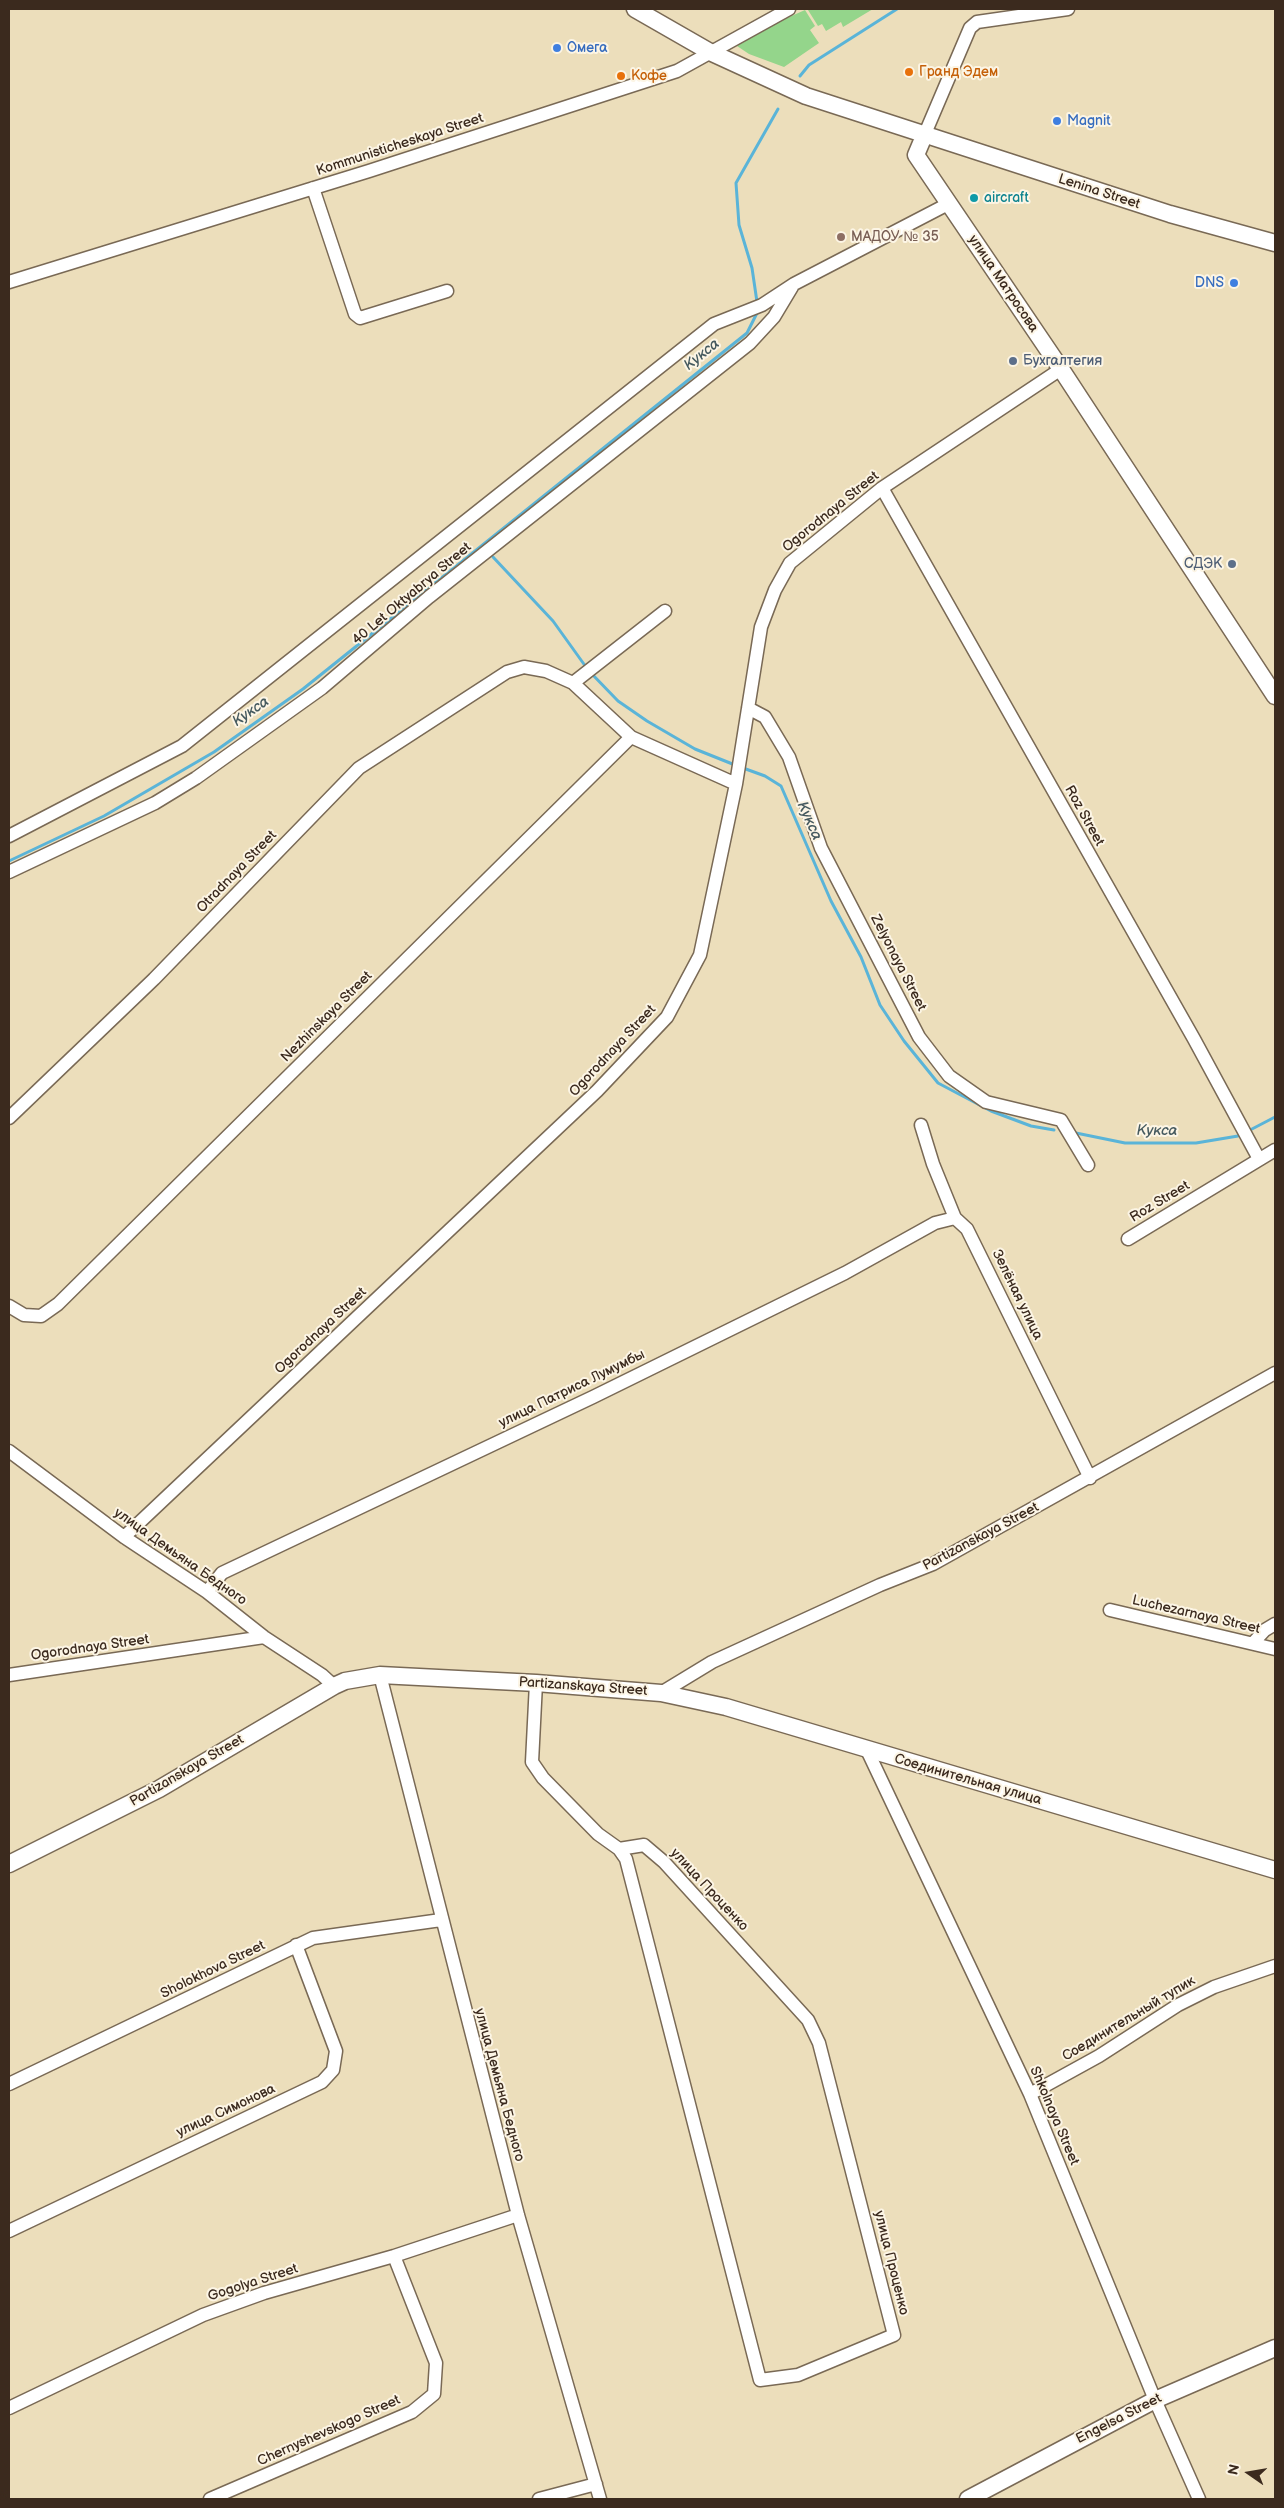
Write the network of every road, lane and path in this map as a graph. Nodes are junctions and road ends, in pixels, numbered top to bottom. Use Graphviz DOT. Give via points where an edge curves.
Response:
graph roads {
  1 [pos="635,9"];
  2 [pos="788,9"];
  3 [pos="1068,9"];
  4 [pos="710,52"];
  5 [pos="924,136"];
  6 [pos="314,188"];
  7 [pos="948,204"];
  8 [pos="1275,243"];
  9 [pos="9,282"];
  10 [pos="794,284"];
  11 [pos="447,291"];
  12 [pos="1061,369"];
  13 [pos="882,488"];
  14 [pos="665,611"];
  15 [pos="573,683"];
  16 [pos="1275,696"];
  17 [pos="748,708"];
  18 [pos="631,737"];
  19 [pos="737,779"];
  20 [pos="9,836"];
  21 [pos="9,872"];
  22 [pos="9,1118"];
  23 [pos="921,1126"];
  24 [pos="1275,1150"];
  25 [pos="1259,1159"];
  26 [pos="1088,1165"];
  27 [pos="955,1218"];
  28 [pos="1128,1239"];
  29 [pos="9,1306"];
  30 [pos="1275,1373"];
  31 [pos="9,1451"];
  32 [pos="1090,1478"];
  33 [pos="124,1537"];
  34 [pos="207,1592"];
  35 [pos="1110,1610"];
  36 [pos="1275,1624"];
  37 [pos="264,1637"];
  38 [pos="1252,1643"];
  39 [pos="1275,1649"];
  40 [pos="9,1675"];
  41 [pos="380,1675"];
  42 [pos="536,1683"];
  43 [pos="334,1686"];
  44 [pos="661,1693"];
  45 [pos="867,1750"];
  46 [pos="619,1849"];
  47 [pos="9,1864"];
  48 [pos="1275,1870"];
  49 [pos="441,1920"];
  50 [pos="296,1945"];
  51 [pos="1275,1966"];
  52 [pos="9,2084"];
  53 [pos="1030,2094"];
  54 [pos="518,2216"];
  55 [pos="9,2231"];
  56 [pos="394,2256"];
  57 [pos="1275,2348"];
  58 [pos="1155,2400"];
  59 [pos="9,2408"];
  60 [pos="596,2484"];
  61 [pos="210,2499"];
  62 [pos="539,2499"];
  63 [pos="600,2499"];
  64 [pos="968,2499"];
  65 [pos="1199,2499"];
  1 -- 4 [label="street"];
  2 -- 4 [label="street, Kommunisticheskaya Street"];
  3 -- 5 [label="street" via="977,22 970,28"];
  4 -- 5 [label="street" via="806,96"];
  4 -- 6 [label="street, Kommunisticheskaya Street" via="677,71"];
  5 -- 7 [label="street, улица Матросова" via="916,154"];
  5 -- 8 [label="street, Lenina Street" via="1170,214"];
  6 -- 9 [label="street, Kommunisticheskaya Street"];
  6 -- 11 [label="street" via="355,314 360,318"];
  7 -- 10 [label="street, 40 Let Oktyabrya Street"];
  7 -- 12 [label="street, улица Матросова"];
  10 -- 20 [label="street, 40 Let Oktyabrya Street" via="757,306 714,324 182,746"];
  10 -- 21 [label="street, 40 Let Oktyabrya Street" via="774,317 750,344 429,598 322,688 196,778 155,803"];
  12 -- 13 [label="street, Ogorodnaya Street"];
  12 -- 16 [label="street, улица Матросова"];
  13 -- 17 [label="street, Ogorodnaya Street" via="790,563 775,590 761,628"];
  13 -- 25 [label="street, Roz Street"];
  14 -- 15 [label="street"];
  15 -- 18 [label="street"];
  15 -- 22 [label="street, Otradnaya Street" via="546,671 524,667 507,672 359,768 154,979"];
  17 -- 19 [label="street, Ogorodnaya Street"];
  17 -- 26 [label="street, Zelyonaya Street" via="765,717 788,757 821,848 920,1037 950,1076 986,1102 1061,1120"];
  18 -- 19 [label="street"];
  18 -- 29 [label="street, Nezhinskaya Street" via="58,1304 41,1316 24,1315"];
  19 -- 33 [label="street, Ogorodnaya Street" via="700,955 667,1017 597,1092"];
  23 -- 27 [label="street, Зелёная улица"];
  24 -- 25 [label="street, Roz Street"];
  25 -- 28 [label="street, Roz Street"];
  27 -- 32 [label="street, Зелёная улица" via="967,1229"];
  27 -- 34 [label="street, улица Патриса Лумумбы" via="935,1223 793,1299 222,1573"];
  30 -- 32 [label="street, Partizanskaya Street"];
  31 -- 33 [label="street, улица Демьяна Бедного"];
  32 -- 44 [label="street, Partizanskaya Street" via="933,1564 712,1662"];
  33 -- 34 [label="street, улица Демьяна Бедного"];
  34 -- 37 [label="street, улица Демьяна Бедного"];
  35 -- 38 [label="street, Luchezarnaya Street"];
  36 -- 38 [label="street"];
  37 -- 40 [label="street, Ogorodnaya Street"];
  37 -- 43 [label="street, улица Демьяна Бедного"];
  38 -- 39 [label="street, Luchezarnaya Street"];
  41 -- 42 [label="street, Partizanskaya Street"];
  41 -- 43 [label="street, Partizanskaya Street"];
  41 -- 49 [label="street, улица Демьяна Бедного"];
  42 -- 44 [label="street, Partizanskaya Street"];
  42 -- 46 [label="street, улица Проценко" via="532,1762 543,1778"];
  43 -- 47 [label="street, Partizanskaya Street" via="159,1789"];
  44 -- 45 [label="street, Соединительная улица" via="726,1707"];
  45 -- 48 [label="street, Соединительная улица"];
  45 -- 53 [label="street, Shkolnaya Street"];
  46 -- 46 [label="street, улица Проценко" via="626,1859 760,2380 798,2375 894,2335 819,2043 808,2020 664,1862 644,1846"];
  49 -- 50 [label="street, Sholokhova Street" via="313,1938"];
  49 -- 54 [label="street, улица Демьяна Бедного"];
  50 -- 52 [label="street, Sholokhova Street"];
  50 -- 55 [label="street, улица Симонова" via="336,2051 333,2070 322,2082"];
  51 -- 53 [label="street, Соединительный тупик" via="1214,1986"];
  53 -- 58 [label="street, Shkolnaya Street"];
  54 -- 56 [label="street, Gogolya Street"];
  54 -- 60 [label="street, улица Демьяна Бедного"];
  56 -- 59 [label="street, Gogolya Street" via="264,2293 203,2315"];
  56 -- 61 [label="street, Chernyshevskogo Street" via="436,2363 434,2394 412,2412"];
  57 -- 58 [label="street, Engelsa Street"];
  58 -- 64 [label="street, Engelsa Street"];
  58 -- 65 [label="street, Shkolnaya Street"];
  60 -- 62 [label="street"];
  60 -- 63 [label="street, улица Демьяна Бедного"];
}
